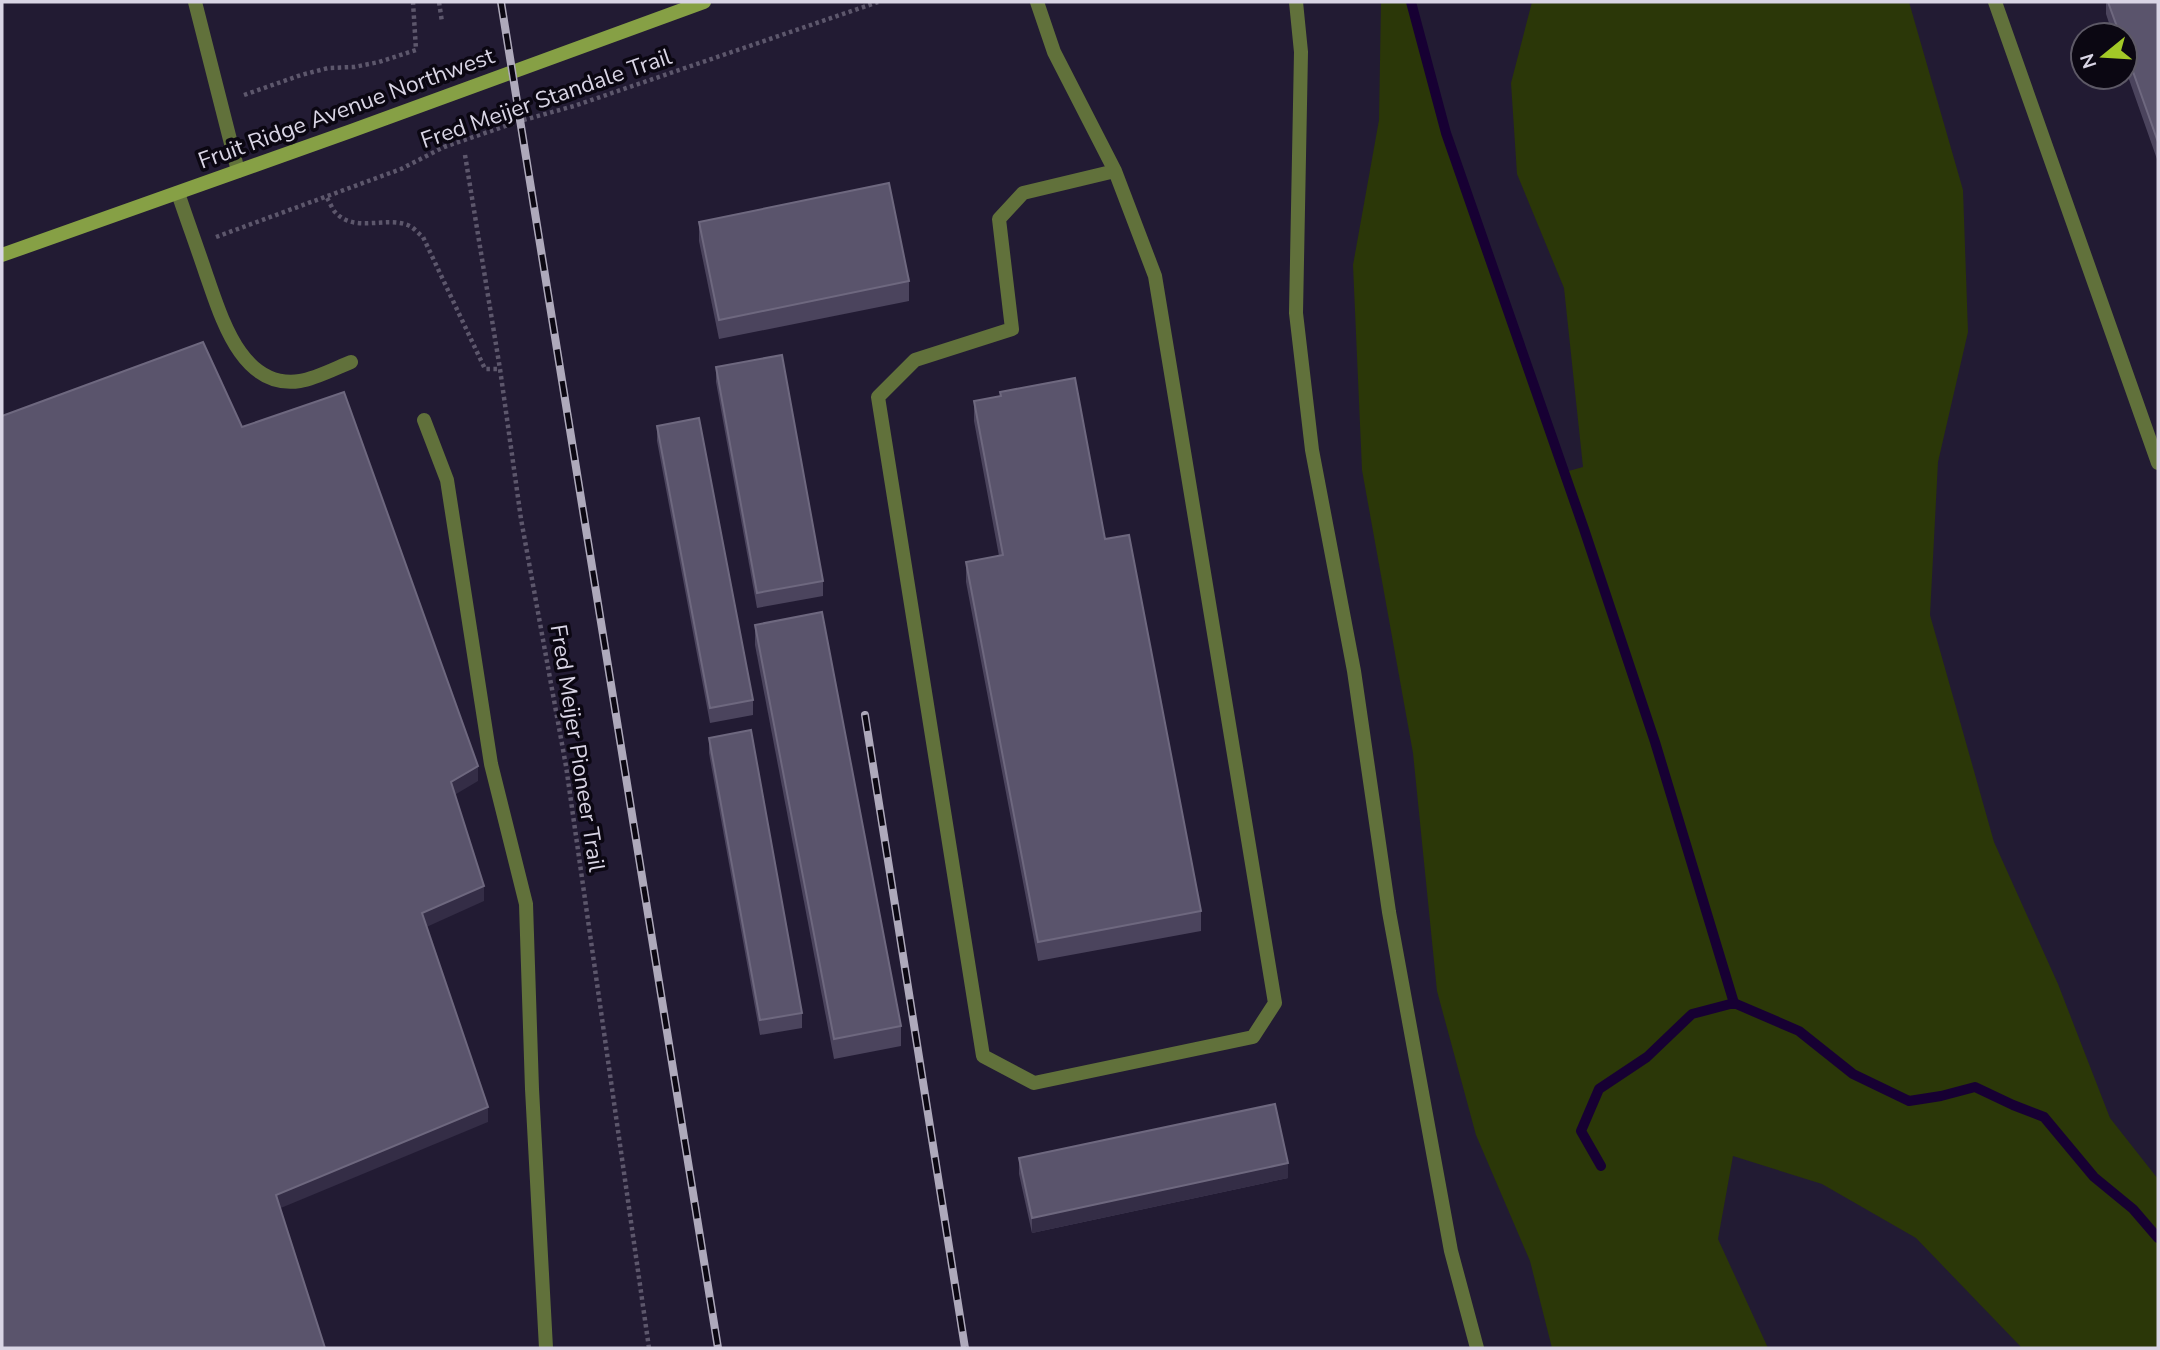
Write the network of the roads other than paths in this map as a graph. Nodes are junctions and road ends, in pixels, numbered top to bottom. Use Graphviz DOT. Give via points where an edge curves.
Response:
graph roads {
  1 [pos="195,2"];
  2 [pos="704,2"];
  3 [pos="1037,2"];
  4 [pos="1296,2"];
  5 [pos="1995,2"];
  6 [pos="239,171"];
  7 [pos="1115,171"];
  8 [pos="178,193"];
  9 [pos="2,256"];
  10 [pos="351,362"];
  11 [pos="424,420"];
  12 [pos="2158,463"];
  13 [pos="546,1348"];
  14 [pos="1477,1348"];
  1 -- 6 [label="lane"];
  2 -- 6 [label="main road, Fruit Ridge Avenue Northwest"];
  3 -- 7 [label="lane" via="1054,52"];
  4 -- 14 [label="lane" via="1301,52 1296,313 1312,450 1354,671 1389,912 1451,1251"];
  5 -- 12 [label="lane"];
  6 -- 8 [label="main road, Fruit Ridge Avenue Northwest"];
  7 -- 7 [label="lane" via="1155,276 1275,1003 1253,1037 1034,1083 983,1056 878,397 915,360 1012,329 999,219 1023,193"];
  8 -- 9 [label="main road, Fruit Ridge Avenue Northwest"];
  8 -- 10 [label="lane" via="225,329 259,373 300,381"];
  11 -- 13 [label="lane" via="447,480 491,764 526,904"];
}
